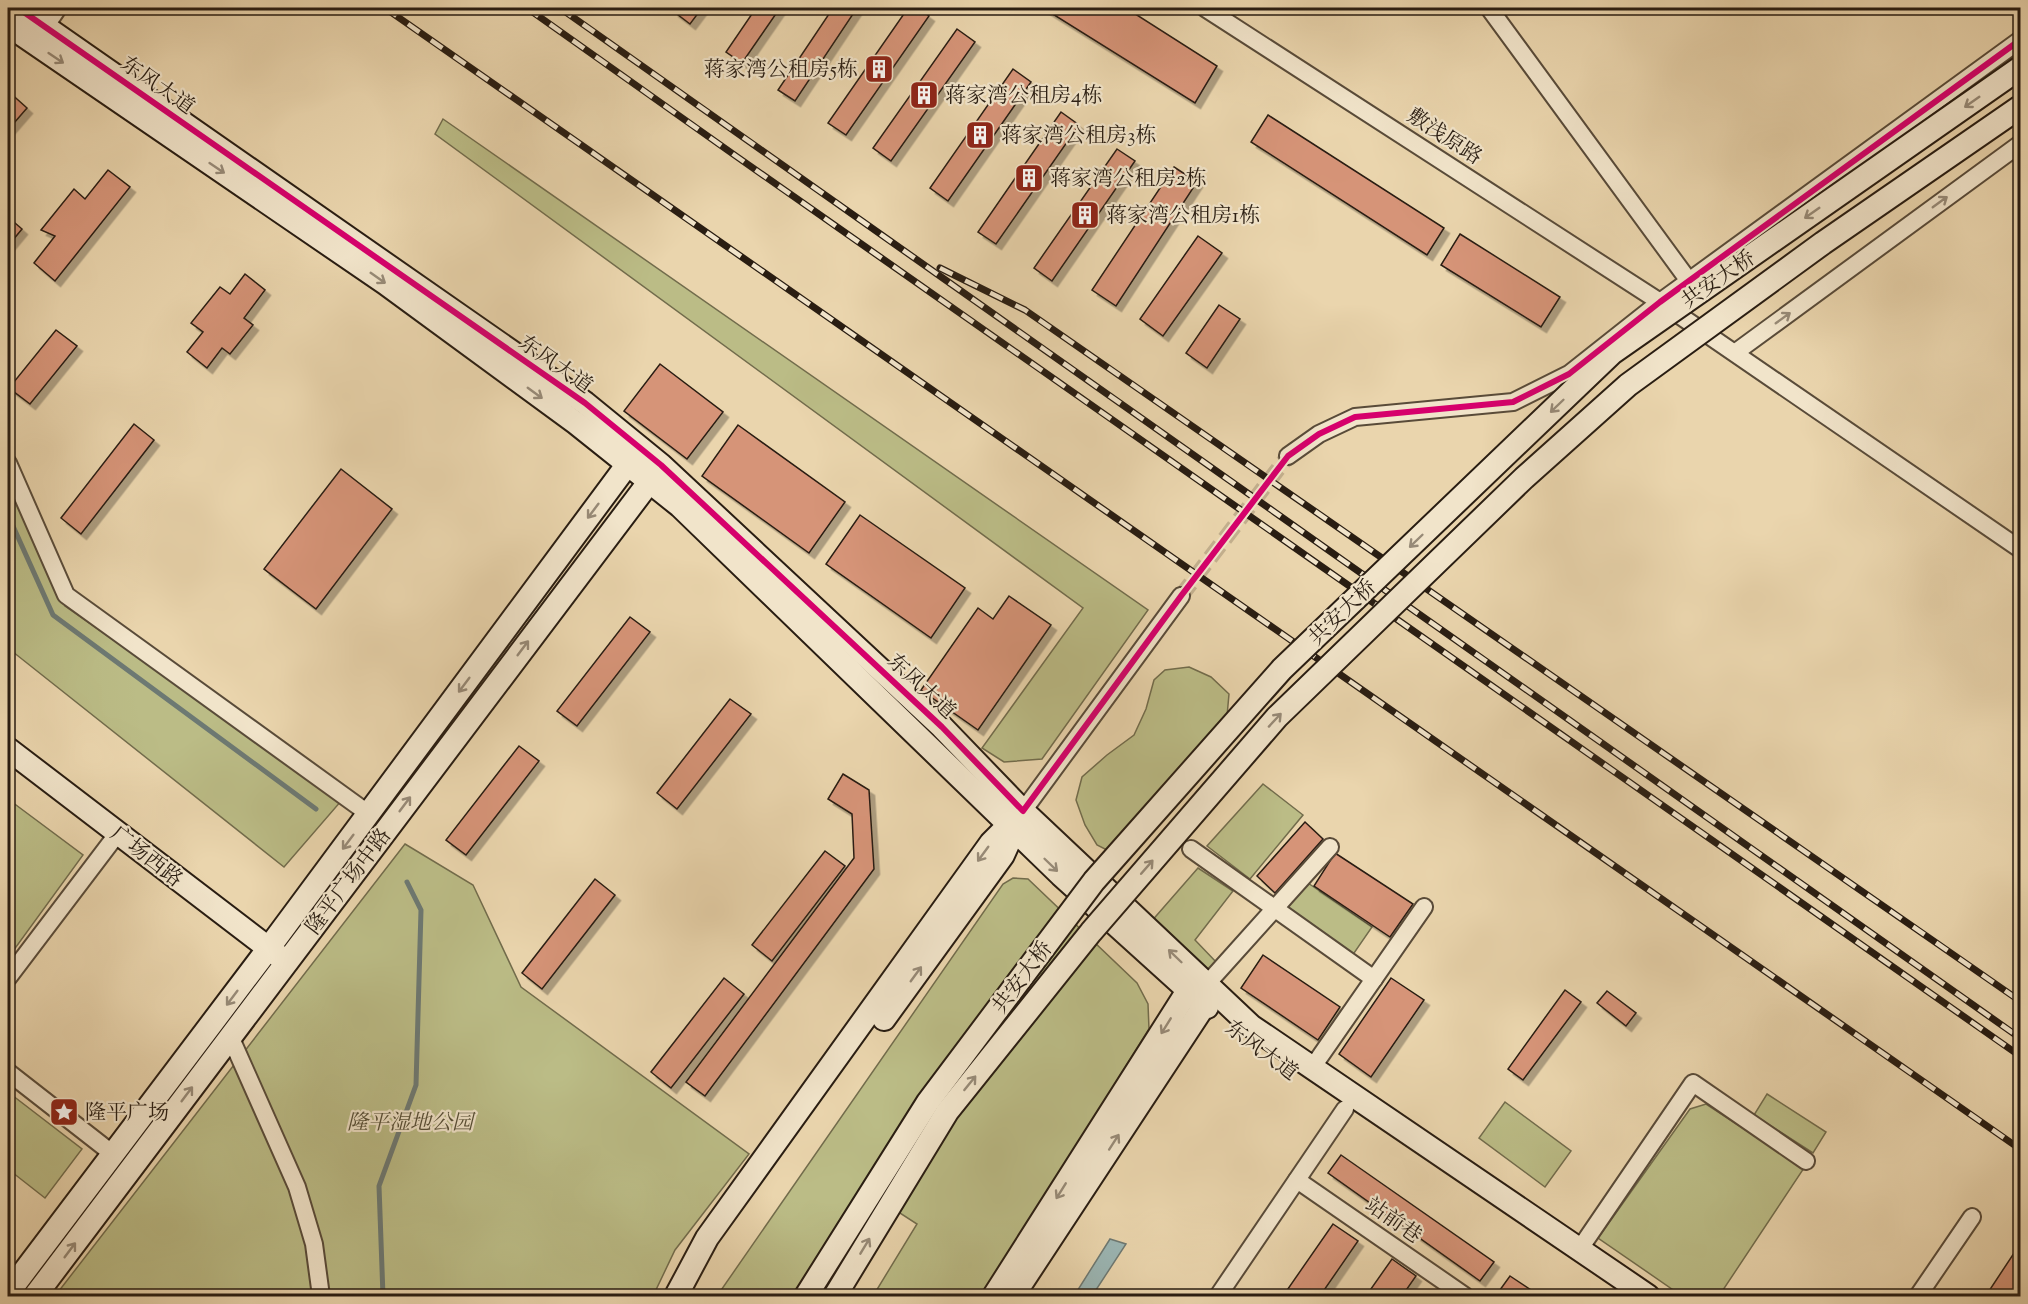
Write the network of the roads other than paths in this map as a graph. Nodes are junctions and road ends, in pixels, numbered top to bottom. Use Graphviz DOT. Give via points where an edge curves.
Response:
graph roads {
  1 [pos="18,8"];
  2 [pos="58,8"];
  3 [pos="1205,8"];
  4 [pos="1489,8"];
  5 [pos="8,25"];
  6 [pos="45,27"];
  7 [pos="2020,40"];
  8 [pos="2020,68"];
  9 [pos="2020,107"];
  10 [pos="2020,144"];
  11 [pos="1689,280"];
  12 [pos="1660,302"];
  13 [pos="1736,352"];
  14 [pos="634,456"];
  15 [pos="1288,456"];
  16 [pos="8,463"];
  17 [pos="655,473"];
  18 [pos="2020,549"];
  19 [pos="1181,596"];
  20 [pos="8,749"];
  21 [pos="369,814"];
  22 [pos="1016,822"];
  23 [pos="118,833"];
  24 [pos="1330,847"];
  25 [pos="1191,849"];
  26 [pos="1424,907"];
  27 [pos="1275,908"];
  28 [pos="278,955"];
  29 [pos="8,978"];
  30 [pos="1374,979"];
  31 [pos="1202,990"];
  32 [pos="230,1036"];
  33 [pos="1312,1068"];
  34 [pos="8,1072"];
  35 [pos="1345,1109"];
  36 [pos="113,1154"];
  37 [pos="1806,1161"];
  38 [pos="1297,1180"];
  39 [pos="1972,1217"];
  40 [pos="1579,1250"];
  41 [pos="8,1293"];
  42 [pos="34,1296"];
  43 [pos="321,1296"];
  44 [pos="676,1296"];
  45 [pos="690,1296"];
  46 [pos="806,1296"];
  47 [pos="835,1296"];
  48 [pos="994,1296"];
  49 [pos="1013,1296"];
  50 [pos="1218,1296"];
  51 [pos="1465,1296"];
  52 [pos="1621,1296"];
  53 [pos="1648,1296"];
  54 [pos="1918,1296"];
  1 -- 6 [label="main road, 东风大道"];
  2 -- 6 [label="street"];
  3 -- 12 [label="street, 敷浅原路"];
  4 -- 11 [label="street"];
  5 -- 14 [label="main road, 东风大道, one-way" via="385,283 576,423"];
  6 -- 14 [label="main road, 东风大道" via="585,403"];
  7 -- 11 [label="street"];
  8 -- 46 [label="main road, 共安大桥, one-way, bridge" via="1612,353 1282,669 1094,881 928,1102"];
  47 -- 9 [label="main road, 共安大桥, one-way, bridge" via="947,1112 1091,932 1277,717 1524,478 1628,385 1823,243"];
  13 -- 10 [label="street, one-way"];
  11 -- 12 [label="street"];
  12 -- 13 [label="street, 敷浅原路"];
  12 -- 15 [label="street" via="1569,374 1513,402 1355,417 1319,434"];
  13 -- 18 [label="street, 敷浅原路"];
  14 -- 17 [label="main road, 东风大道"];
  14 -- 21 [label="main road, 隆平广场中路, one-way"];
  16 -- 21 [label="street" via="66,595"];
  17 -- 22 [label="main road, 东风大道" via="942,727"];
  28 -- 17 [label="main road, 隆平广场中路, one-way"];
  19 -- 22 [label="street"];
  20 -- 23 [label="main road, 广场西路"];
  21 -- 28 [label="main road, 隆平广场中路, one-way"];
  22 -- 31 [label="main road, 东风大道"];
  22 -- 44 [label="main road, one-way" via="991,843 707,1238"];
  45 -- 22 [label="main road, one-way" via="717,1248 1003,855"];
  23 -- 28 [label="main road, 广场西路"];
  23 -- 29 [label="street"];
  24 -- 27 [label="street"];
  25 -- 27 [label="street"];
  26 -- 30 [label="street"];
  27 -- 30 [label="street"];
  27 -- 31 [label="street"];
  28 -- 32 [label="main road, 隆平广场中路"];
  28 -- 36 [label="main road, 隆平广场中路, one-way"];
  30 -- 33 [label="street"];
  31 -- 33 [label="main road"];
  31 -- 35 [label="main road, 东风大道" via="1245,1041"];
  31 -- 48 [label="main road, one-way"];
  49 -- 31 [label="main road, one-way"];
  42 -- 32 [label="main road, 隆平广场中路, one-way"];
  32 -- 43 [label="street" via="297,1187 314,1244"];
  33 -- 40 [label="main road"];
  34 -- 36 [label="street"];
  35 -- 38 [label="street"];
  35 -- 52 [label="main road, 东风大道"];
  36 -- 41 [label="main road, 隆平广场中路"];
  37 -- 40 [label="street" via="1694,1083"];
  38 -- 50 [label="street"];
  38 -- 51 [label="street, 站前巷"];
  39 -- 54 [label="street"];
  40 -- 53 [label="main road"];
}
